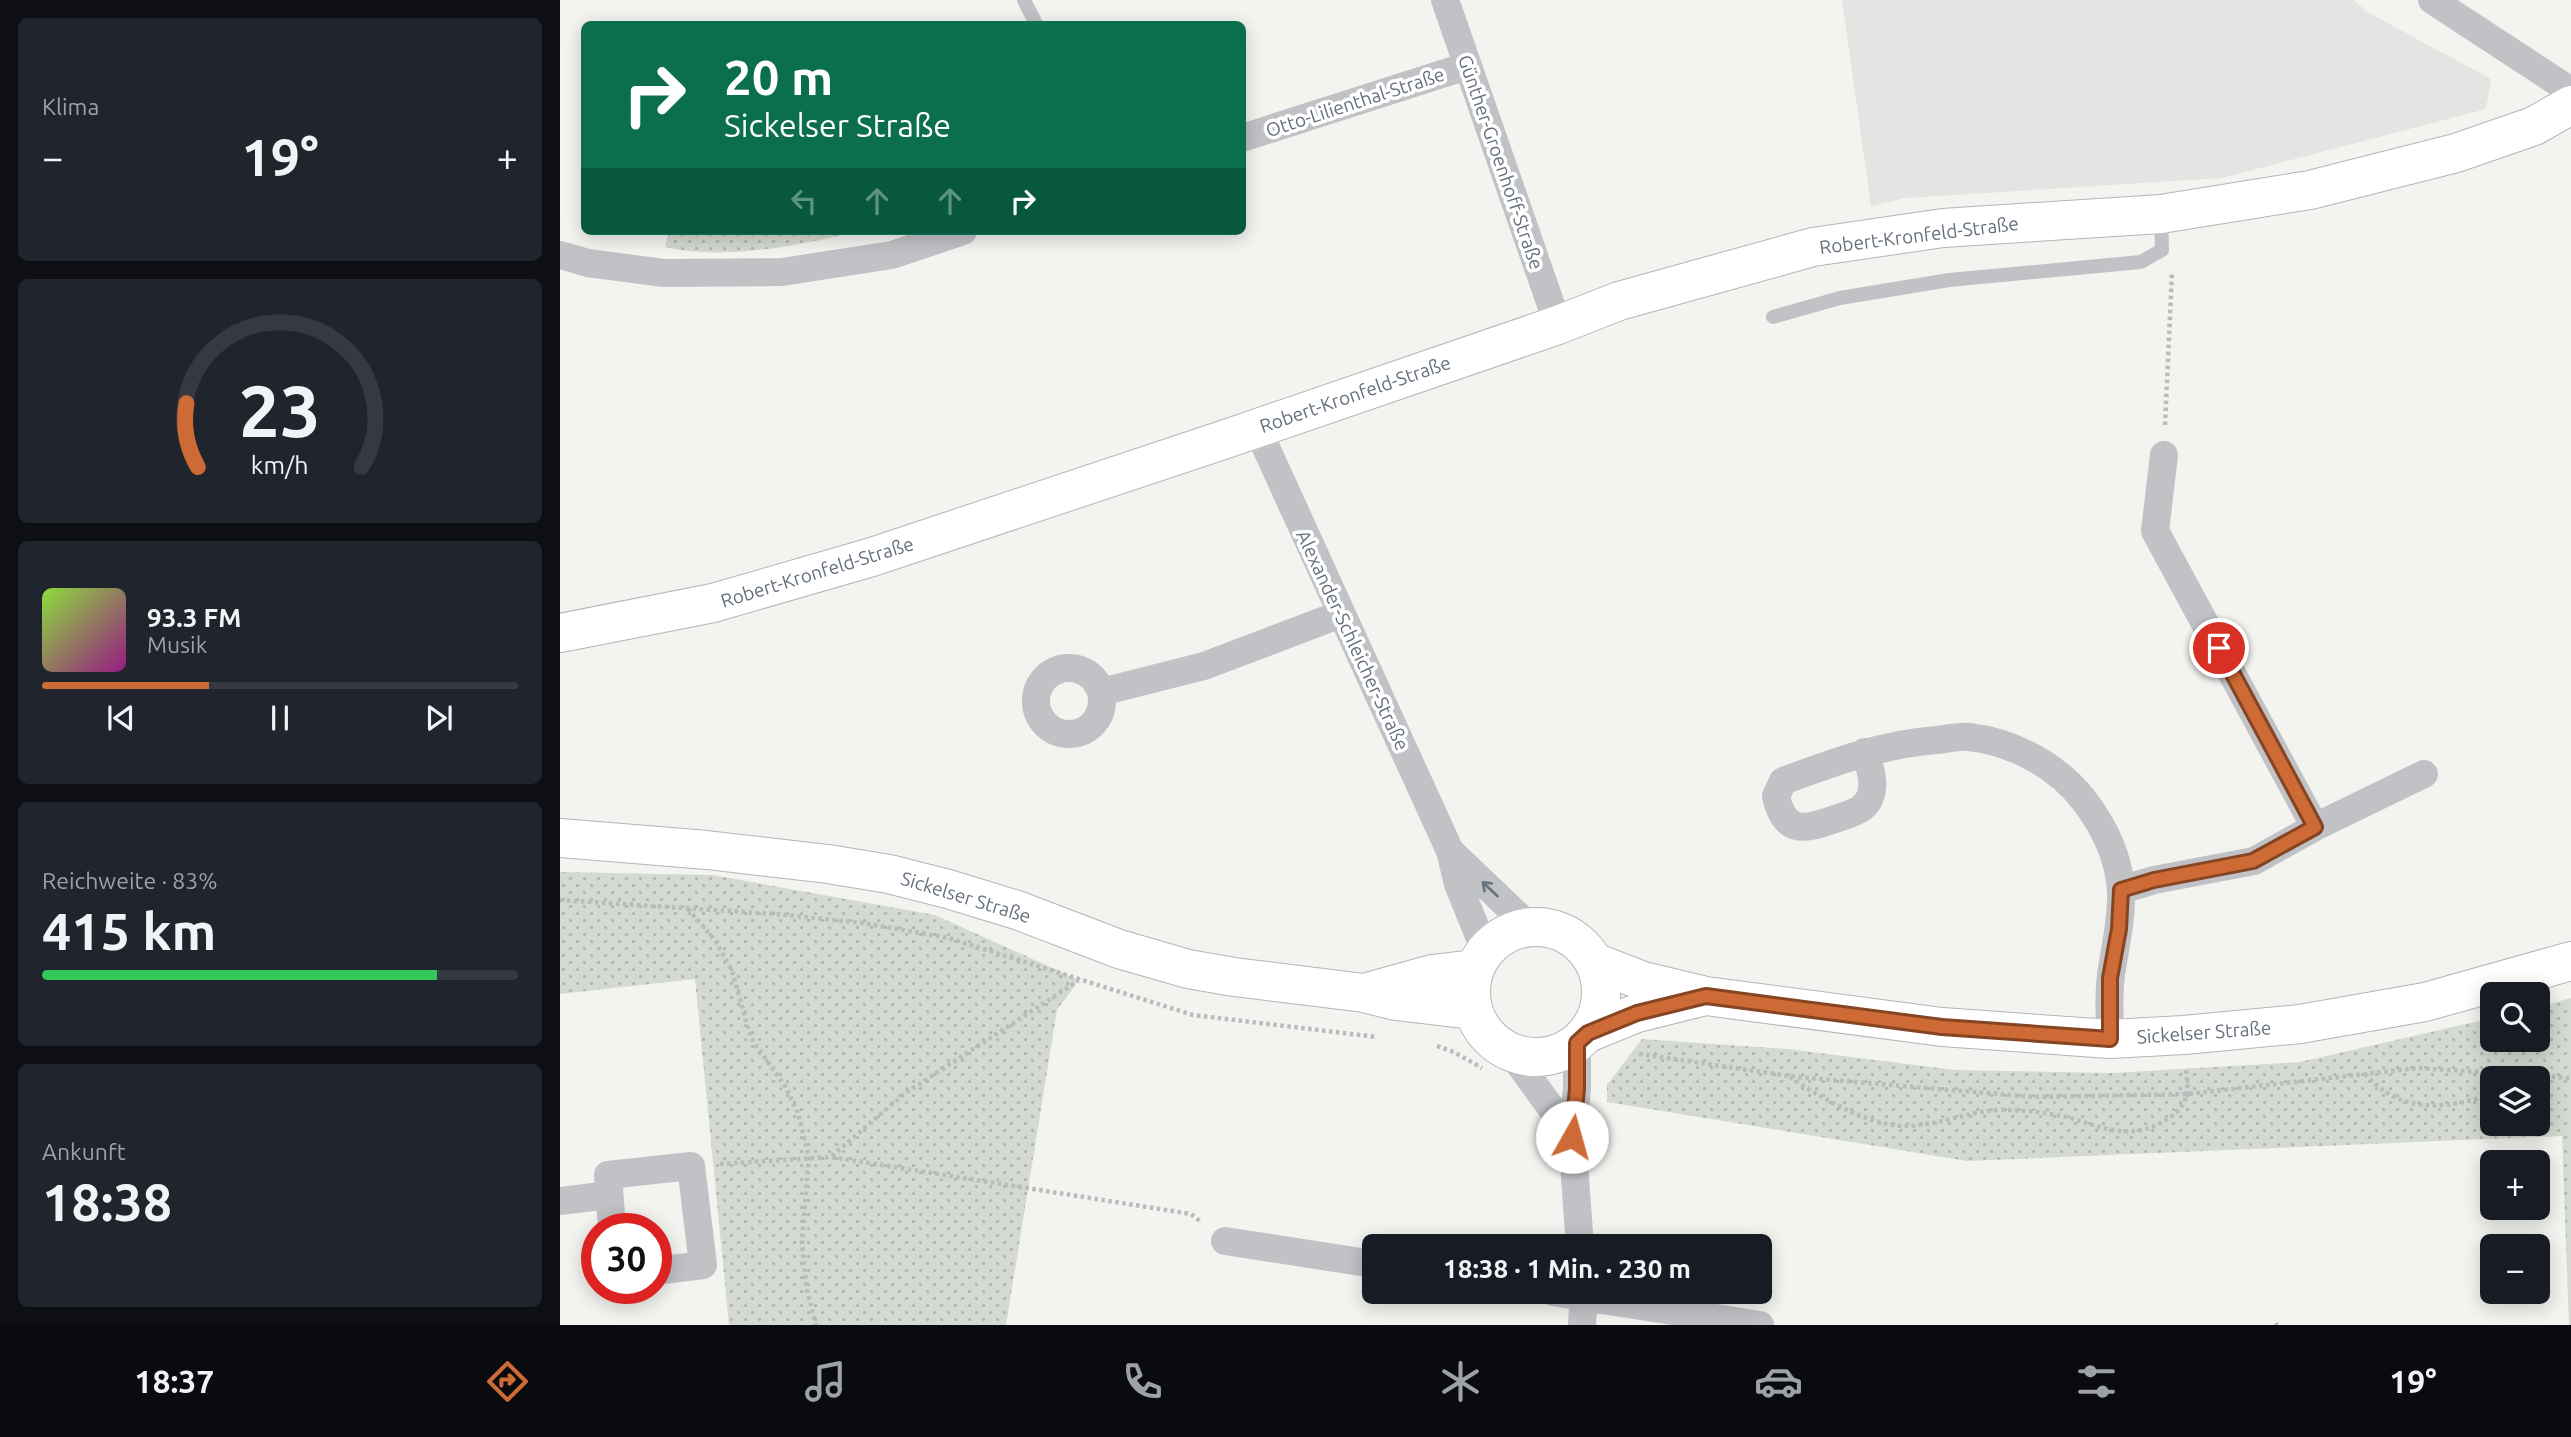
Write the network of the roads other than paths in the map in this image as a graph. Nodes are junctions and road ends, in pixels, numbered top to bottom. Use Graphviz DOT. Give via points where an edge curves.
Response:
graph roads {
  1 [pos="1024,0"];
  2 [pos="1445,0"];
  3 [pos="2432,0"];
  4 [pos="1034,21"];
  5 [pos="1467,66"];
  6 [pos="2571,91"];
  7 [pos="2571,105"];
  8 [pos="1246,137"];
  9 [pos="2162,232"];
  10 [pos="951,235"];
  11 [pos="560,255"];
  12 [pos="1773,317"];
  13 [pos="1558,325"];
  14 [pos="1257,428"];
  15 [pos="2164,455"];
  16 [pos="1341,614"];
  17 [pos="560,633"];
  18 [pos="1101,692"];
  19 [pos="1866,752"];
  20 [pos="2424,775"];
  21 [pos="2315,827"];
  22 [pos="560,838"];
  23 [pos="1450,851"];
  24 [pos="2121,890"];
  25 [pos="1530,927"];
  26 [pos="1480,960"];
  27 [pos="2571,961"];
  28 [pos="1594,962"];
  29 [pos="1364,993"];
  30 [pos="1706,996"];
  31 [pos="1472,1010"];
  32 [pos="1582,1038"];
  33 [pos="2110,1039"];
  34 [pos="1501,1063"];
  35 [pos="1572,1137"];
  36 [pos="609,1195"];
  37 [pos="560,1200"];
  38 [pos="611,1213"];
  39 [pos="1579,1234"];
  40 [pos="1224,1241"];
  41 [pos="1362,1262"];
  42 [pos="672,1269"];
  43 [pos="1583,1304"];
  44 [pos="1641,1304"];
  45 [pos="1582,1325"];
  46 [pos="1760,1325"];
  1 -- 4 [label="lane"];
  2 -- 5 [label="street, Günther-Groenhoff-Straße"];
  3 -- 6 [label="street"];
  5 -- 8 [label="street, Otto-Lilienthal-Straße"];
  5 -- 13 [label="street, Günther-Groenhoff-Straße"];
  7 -- 9 [label="main road, Robert-Kronfeld-Straße" via="2535,125 2456,153"];
  9 -- 12 [label="lane, Robert-Kronfeld-Straße" via="2141,262 1949,280 1840,298"];
  9 -- 13 [label="main road, Robert-Kronfeld-Straße" via="1943,228 1813,247 1619,301"];
  10 -- 11 [label="street" via="892,255 782,272 664,273"];
  13 -- 14 [label="main road, Robert-Kronfeld-Straße"];
  14 -- 16 [label="street, Alexander-Schleicher-Straße"];
  14 -- 17 [label="main road, Robert-Kronfeld-Straße" via="872,557 713,603"];
  15 -- 21 [label="street" via="2155,531"];
  16 -- 18 [label="street" via="1204,666"];
  16 -- 23 [label="street, Alexander-Schleicher-Straße"];
  19 -- 24 [label="street" via="1967,737 2004,745 2041,762 2070,784 2099,821 2113,849"];
  20 -- 21 [label="street"];
  21 -- 24 [label="street" via="2253,861"];
  22 -- 29 [label="main road, Sickelser Straße" via="889,874 1006,907 1119,949 1188,968"];
  25 -- 23 [label="street, Alexander-Schleicher-Straße, one-way"];
  23 -- 26 [label="street, Alexander-Schleicher-Straße"];
  24 -- 33 [label="street" via="2110,978"];
  25 -- 26 [label="main road" via="1501,937"];
  25 -- 28 [label="main road" via="1560,932 1586,949"];
  26 -- 29 [label="main road, Sickelser Straße"];
  26 -- 31 [label="main road" via="1469,992"];
  27 -- 33 [label="main road, Sickelser Straße" via="2425,1002 2300,1024"];
  28 -- 30 [label="main road, Sickelser Straße" via="1643,981"];
  28 -- 32 [label="main road" via="1602,992 1598,1014"];
  29 -- 31 [label="main road, Sickelser Straße"];
  30 -- 32 [label="main road, Sickelser Straße" via="1637,1013"];
  30 -- 33 [label="main road, Sickelser Straße" via="1942,1027"];
  31 -- 34 [label="main road"];
  32 -- 34 [label="main road" via="1552,1056"];
  32 -- 35 [label="street"];
  34 -- 35 [label="street"];
  35 -- 39 [label="street"];
  36 -- 37 [label="street"];
  36 -- 38 [label="street"];
  36 -- 42 [label="street" via="608,1175 691,1167 703,1265"];
  40 -- 41 [label="street"];
  43 -- 45 [label="street"];
  44 -- 46 [label="street"];
}
